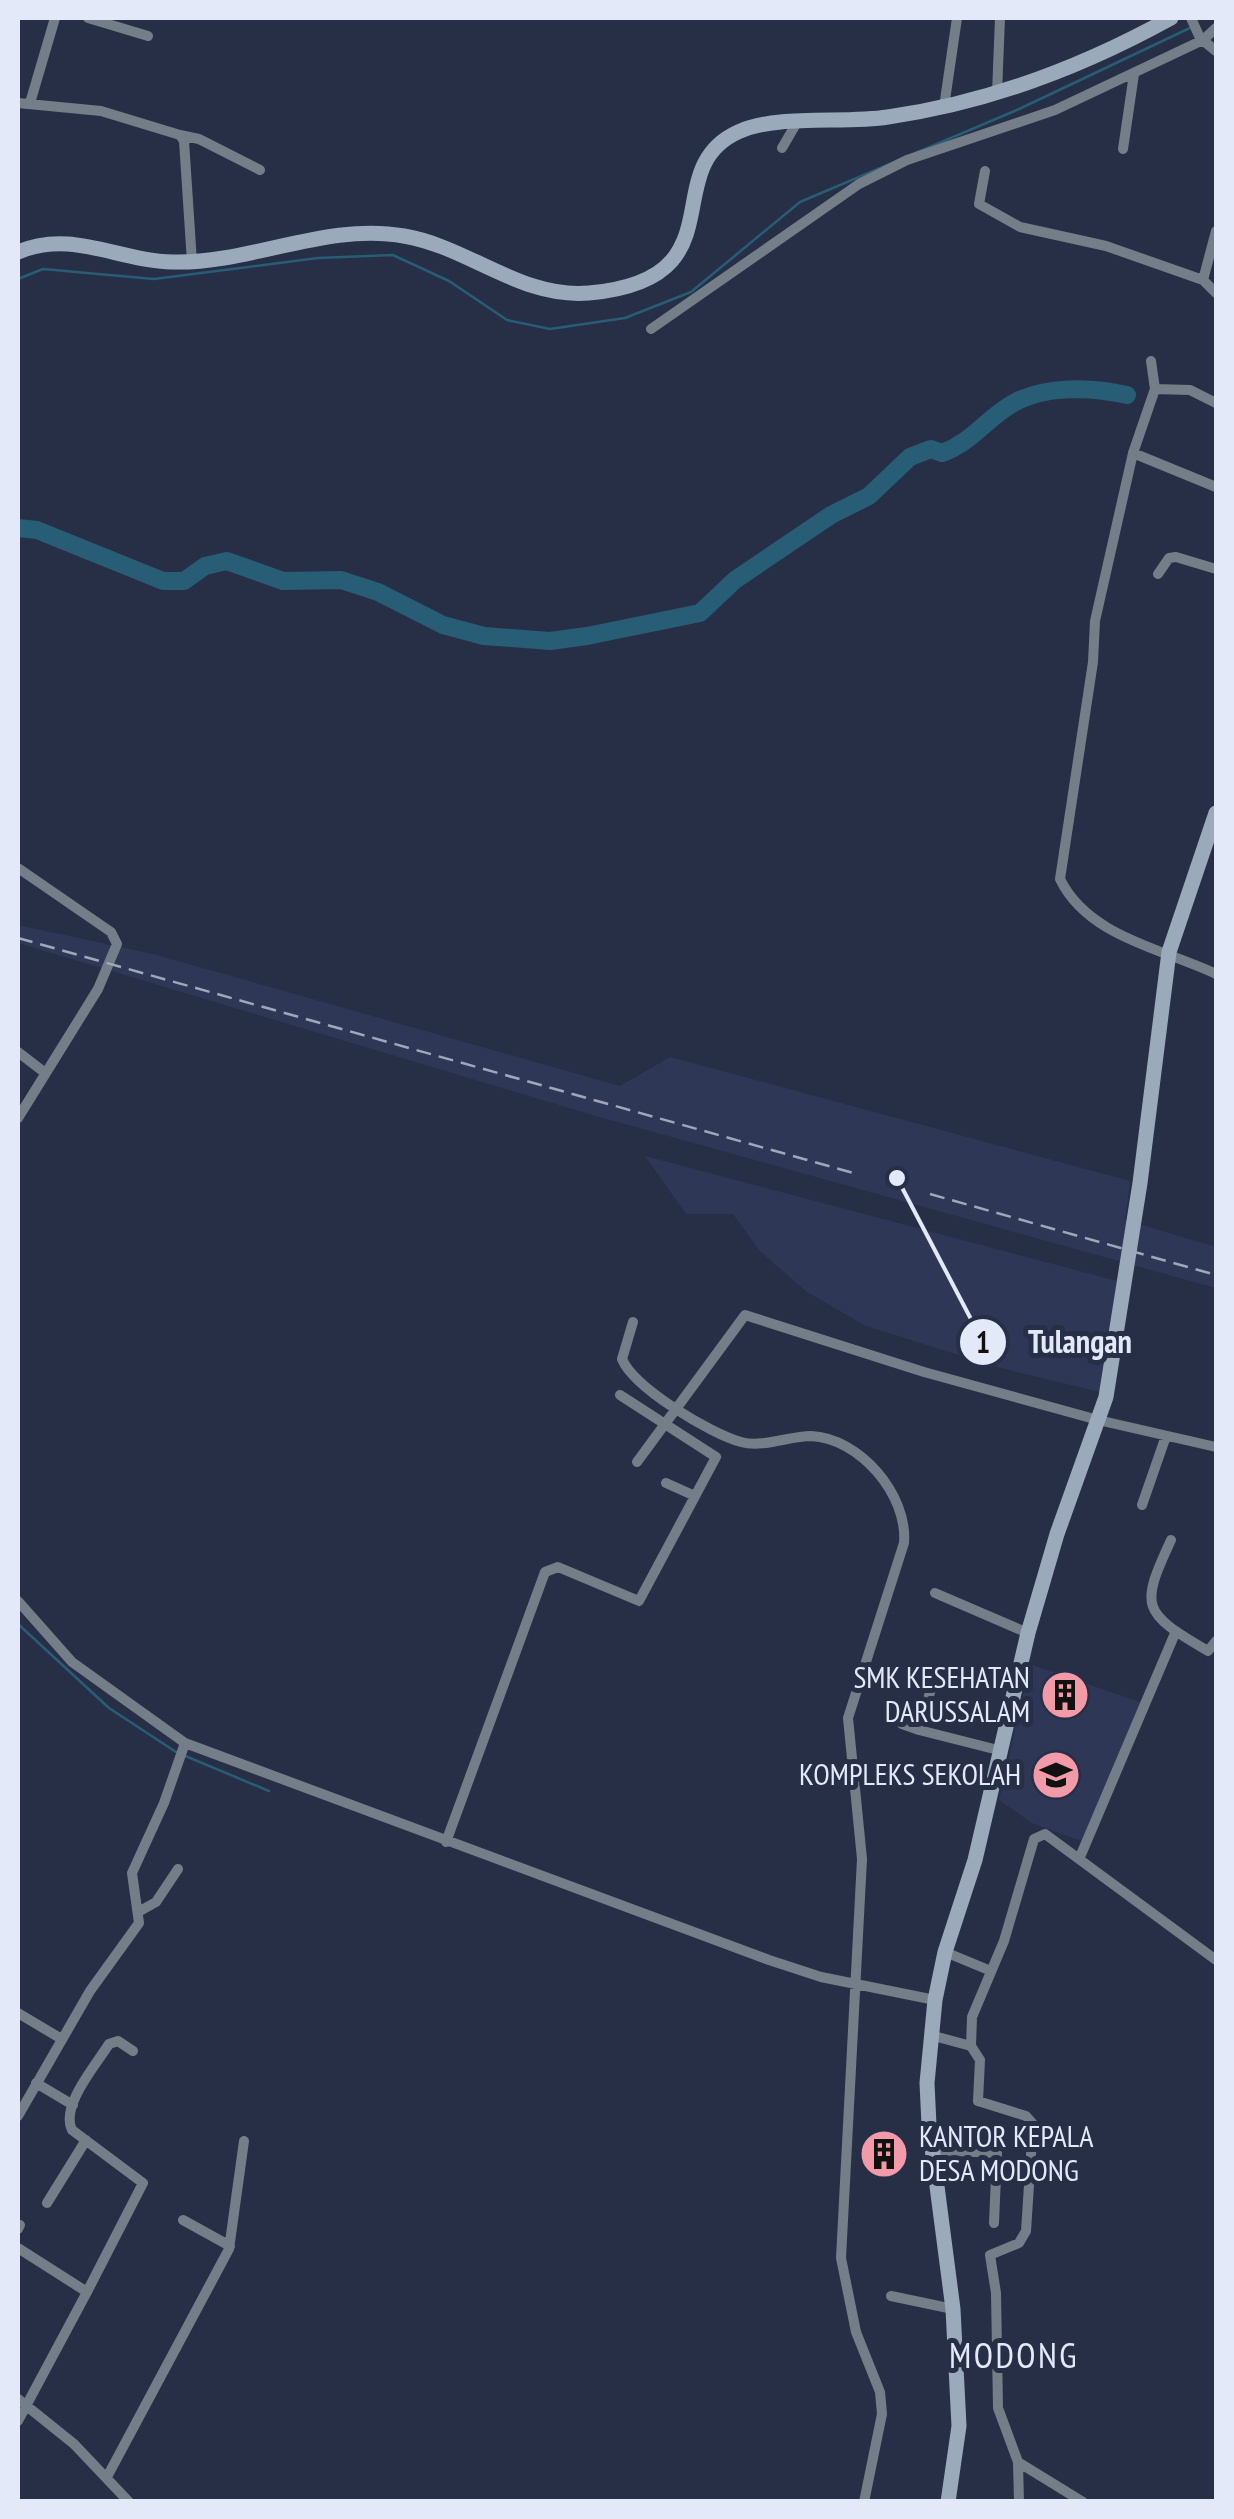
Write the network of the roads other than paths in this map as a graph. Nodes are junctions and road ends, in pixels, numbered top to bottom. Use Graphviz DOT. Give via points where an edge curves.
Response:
graph roads {
  1 [pos="55,18"];
  2 [pos="88,18"];
  3 [pos="957,18"];
  4 [pos="1000,18"];
  5 [pos="1171,18"];
  6 [pos="1191,18"];
  7 [pos="1216,28"];
  8 [pos="148,36"];
  9 [pos="1202,39"];
  10 [pos="1216,51"];
  11 [pos="1134,74"];
  12 [pos="997,93"];
  13 [pos="18,103"];
  14 [pos="30,103"];
  15 [pos="944,107"];
  16 [pos="796,124"];
  17 [pos="180,135"];
  18 [pos="782,148"];
  19 [pos="1123,149"];
  20 [pos="260,170"];
  21 [pos="986,171"];
  22 [pos="1216,230"];
  23 [pos="18,252"];
  24 [pos="192,262"];
  25 [pos="1203,280"];
  26 [pos="1216,293"];
  27 [pos="651,329"];
  28 [pos="1150,361"];
  29 [pos="1156,389"];
  30 [pos="1216,403"];
  31 [pos="1133,453"];
  32 [pos="1216,487"];
  33 [pos="1216,568"];
  34 [pos="1158,574"];
  35 [pos="1216,813"];
  36 [pos="18,868"];
  37 [pos="1169,952"];
  38 [pos="1216,974"];
  39 [pos="18,1052"];
  40 [pos="44,1072"];
  41 [pos="18,1118"];
  42 [pos="633,1322"];
  43 [pos="620,1395"];
  44 [pos="669,1414"];
  45 [pos="1098,1420"];
  46 [pos="1166,1436"];
  47 [pos="1216,1446"];
  48 [pos="637,1462"];
  49 [pos="666,1482"];
  50 [pos="695,1496"];
  51 [pos="1142,1505"];
  52 [pos="1171,1540"];
  53 [pos="935,1593"];
  54 [pos="18,1601"];
  55 [pos="1176,1631"];
  56 [pos="1028,1633"];
  57 [pos="1216,1641"];
  58 [pos="936,1672"];
  59 [pos="902,1724"];
  60 [pos="920,1730"];
  61 [pos="998,1750"];
  62 [pos="183,1752"];
  63 [pos="446,1842"];
  64 [pos="1080,1857"];
  65 [pos="178,1869"];
  66 [pos="140,1911"];
  67 [pos="945,1952"];
  68 [pos="1216,1960"];
  69 [pos="991,1970"];
  70 [pos="851,1981"];
  71 [pos="935,2000"];
  72 [pos="18,2013"];
  73 [pos="930,2035"];
  74 [pos="60,2038"];
  75 [pos="972,2046"];
  76 [pos="133,2051"];
  77 [pos="36,2083"];
  78 [pos="73,2106"];
  79 [pos="18,2116"];
  80 [pos="86,2140"];
  81 [pos="244,2141"];
  82 [pos="930,2150"];
  83 [pos="47,2203"];
  84 [pos="183,2220"];
  85 [pos="994,2223"];
  86 [pos="230,2246"];
  87 [pos="18,2248"];
  88 [pos="87,2292"];
  89 [pos="891,2296"];
  90 [pos="954,2309"];
  91 [pos="22,2402"];
  92 [pos="18,2420"];
  93 [pos="1018,2462"];
  94 [pos="107,2477"];
  95 [pos="129,2502"];
  96 [pos="864,2502"];
  97 [pos="948,2502"];
  98 [pos="1019,2502"];
  99 [pos="1083,2502"];
  1 -- 14 [label="street"];
  2 -- 8 [label="street"];
  3 -- 15 [label="street"];
  4 -- 12 [label="street"];
  5 -- 12 [label="street"];
  6 -- 9 [label="street"];
  7 -- 9 [label="street"];
  9 -- 10 [label="street"];
  9 -- 11 [label="street"];
  11 -- 19 [label="street"];
  11 -- 27 [label="street" via="859,184"];
  12 -- 15 [label="street"];
  13 -- 14 [label="street"];
  14 -- 17 [label="street" via="101,111"];
  15 -- 16 [label="street"];
  16 -- 18 [label="street"];
  16 -- 24 [label="street" via="751,128 722,142 702,174 674,260 648,280 617,289 542,291 432,241 374,232"];
  17 -- 20 [label="street"];
  17 -- 24 [label="street"];
  21 -- 25 [label="street" via="979,204 1014,225 1106,246"];
  22 -- 25 [label="street"];
  23 -- 24 [label="street" via="60,242"];
  25 -- 26 [label="street"];
  28 -- 29 [label="street"];
  29 -- 30 [label="street" via="1185,389"];
  29 -- 31 [label="street"];
  31 -- 32 [label="street"];
  31 -- 37 [label="street" via="1095,621 1060,879 1118,936"];
  33 -- 34 [label="street" via="1176,557"];
  35 -- 37 [label="street"];
  36 -- 40 [label="street" via="110,932 117,944 98,989"];
  37 -- 38 [label="street"];
  37 -- 45 [label="street" via="1115,1352"];
  39 -- 40 [label="street"];
  40 -- 41 [label="street"];
  42 -- 44 [label="street" via="622,1360"];
  43 -- 44 [label="street"];
  44 -- 45 [label="street" via="747,1315"];
  44 -- 48 [label="street"];
  44 -- 50 [label="street" via="716,1454"];
  44 -- 70 [label="street" via="744,1444 810,1436 845,1446 874,1468 904,1522 881,1622 848,1708 862,1859"];
  45 -- 46 [label="street"];
  45 -- 56 [label="street"];
  46 -- 47 [label="street"];
  46 -- 51 [label="street"];
  49 -- 50 [label="street"];
  50 -- 63 [label="street" via="639,1601 558,1567 544,1572"];
  52 -- 55 [label="street" via="1148,1595 1151,1608"];
  53 -- 56 [label="street"];
  54 -- 62 [label="street" via="72,1662"];
  55 -- 57 [label="street" via="1209,1652"];
  55 -- 64 [label="street"];
  56 -- 61 [label="street"];
  58 -- 60 [label="street"];
  59 -- 60 [label="street"];
  60 -- 61 [label="street"];
  61 -- 67 [label="street"];
  62 -- 63 [label="street"];
  62 -- 66 [label="street" via="132,1873"];
  63 -- 70 [label="street" via="769,1960"];
  64 -- 68 [label="street"];
  64 -- 69 [label="street" via="1045,1834 1037,1836"];
  65 -- 66 [label="street" via="156,1902"];
  66 -- 74 [label="street" via="139,1923"];
  67 -- 69 [label="street"];
  67 -- 71 [label="street"];
  69 -- 75 [label="street" via="978,1997"];
  70 -- 71 [label="street"];
  70 -- 96 [label="street" via="841,2258 856,2332 880,2392"];
  71 -- 73 [label="street"];
  72 -- 74 [label="street"];
  73 -- 75 [label="street"];
  73 -- 82 [label="street"];
  74 -- 77 [label="street"];
  75 -- 93 [label="street" via="980,2060 978,2101 1033,2124 1026,2231 1018,2243 990,2255 998,2408"];
  76 -- 78 [label="street" via="118,2041 108,2044"];
  77 -- 78 [label="street"];
  77 -- 79 [label="street"];
  78 -- 80 [label="street" via="70,2128"];
  80 -- 83 [label="street"];
  80 -- 88 [label="street" via="142,2184"];
  81 -- 86 [label="street"];
  82 -- 85 [label="street" via="997,2153"];
  82 -- 90 [label="street"];
  84 -- 86 [label="street"];
  86 -- 94 [label="street"];
  87 -- 88 [label="street"];
  88 -- 91 [label="street"];
  89 -- 90 [label="street"];
  90 -- 97 [label="street" via="958,2450"];
  91 -- 92 [label="street"];
  91 -- 94 [label="street"];
  93 -- 98 [label="street"];
  93 -- 99 [label="street"];
  94 -- 95 [label="street"];
}
